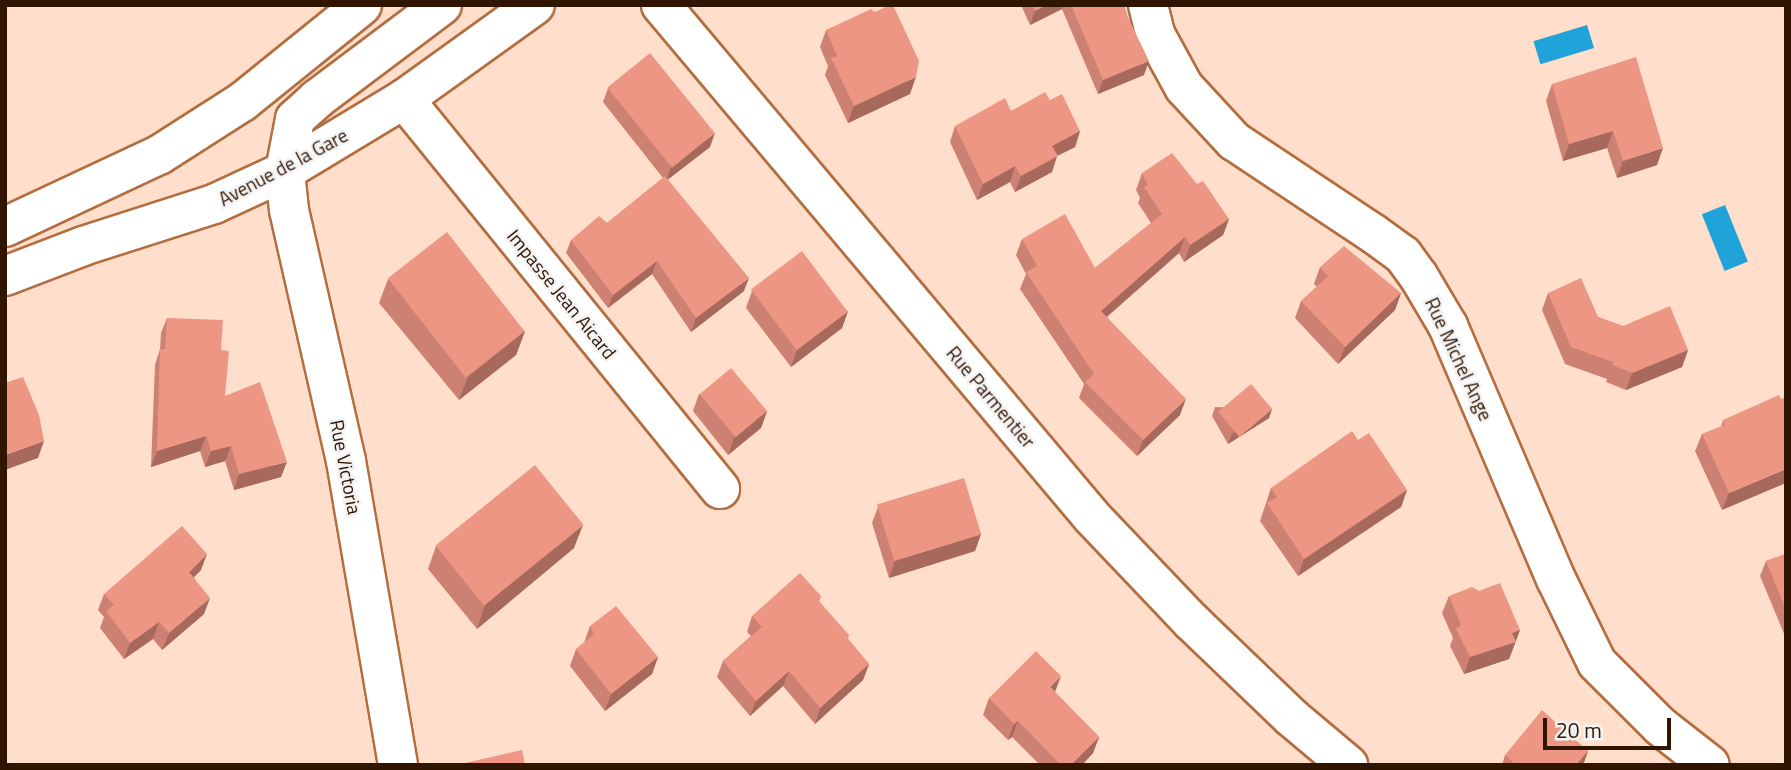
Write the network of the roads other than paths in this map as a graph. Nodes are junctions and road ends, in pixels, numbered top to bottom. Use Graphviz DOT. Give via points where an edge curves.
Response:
graph roads {
  1 [pos="362,5"];
  2 [pos="442,5"];
  3 [pos="661,5"];
  4 [pos="1147,5"];
  5 [pos="522,11"];
  6 [pos="404,99"];
  7 [pos="285,171"];
  8 [pos="5,227"];
  9 [pos="5,276"];
  10 [pos="720,489"];
  11 [pos="398,765"];
  12 [pos="1348,765"];
  13 [pos="1710,765"];
  1 -- 8 [label="street" via="242,102 159,155"];
  2 -- 7 [label="street, Rue Victoria" via="295,119"];
  3 -- 12 [label="street, Rue Parmentier" via="1092,517 1291,718"];
  4 -- 13 [label="street, Rue Michel Ange" via="1156,36 1184,87 1234,141 1374,234 1403,256 1419,277 1448,326 1556,579 1597,663 1660,726"];
  5 -- 6 [label="street, Avenue de la Gare"];
  6 -- 7 [label="street, Avenue de la Gare"];
  6 -- 10 [label="street, Impasse Jean Aicard"];
  7 -- 9 [label="street, Avenue de la Gare" via="214,204"];
  7 -- 11 [label="street, Rue Victoria" via="289,210 346,461"];
}
